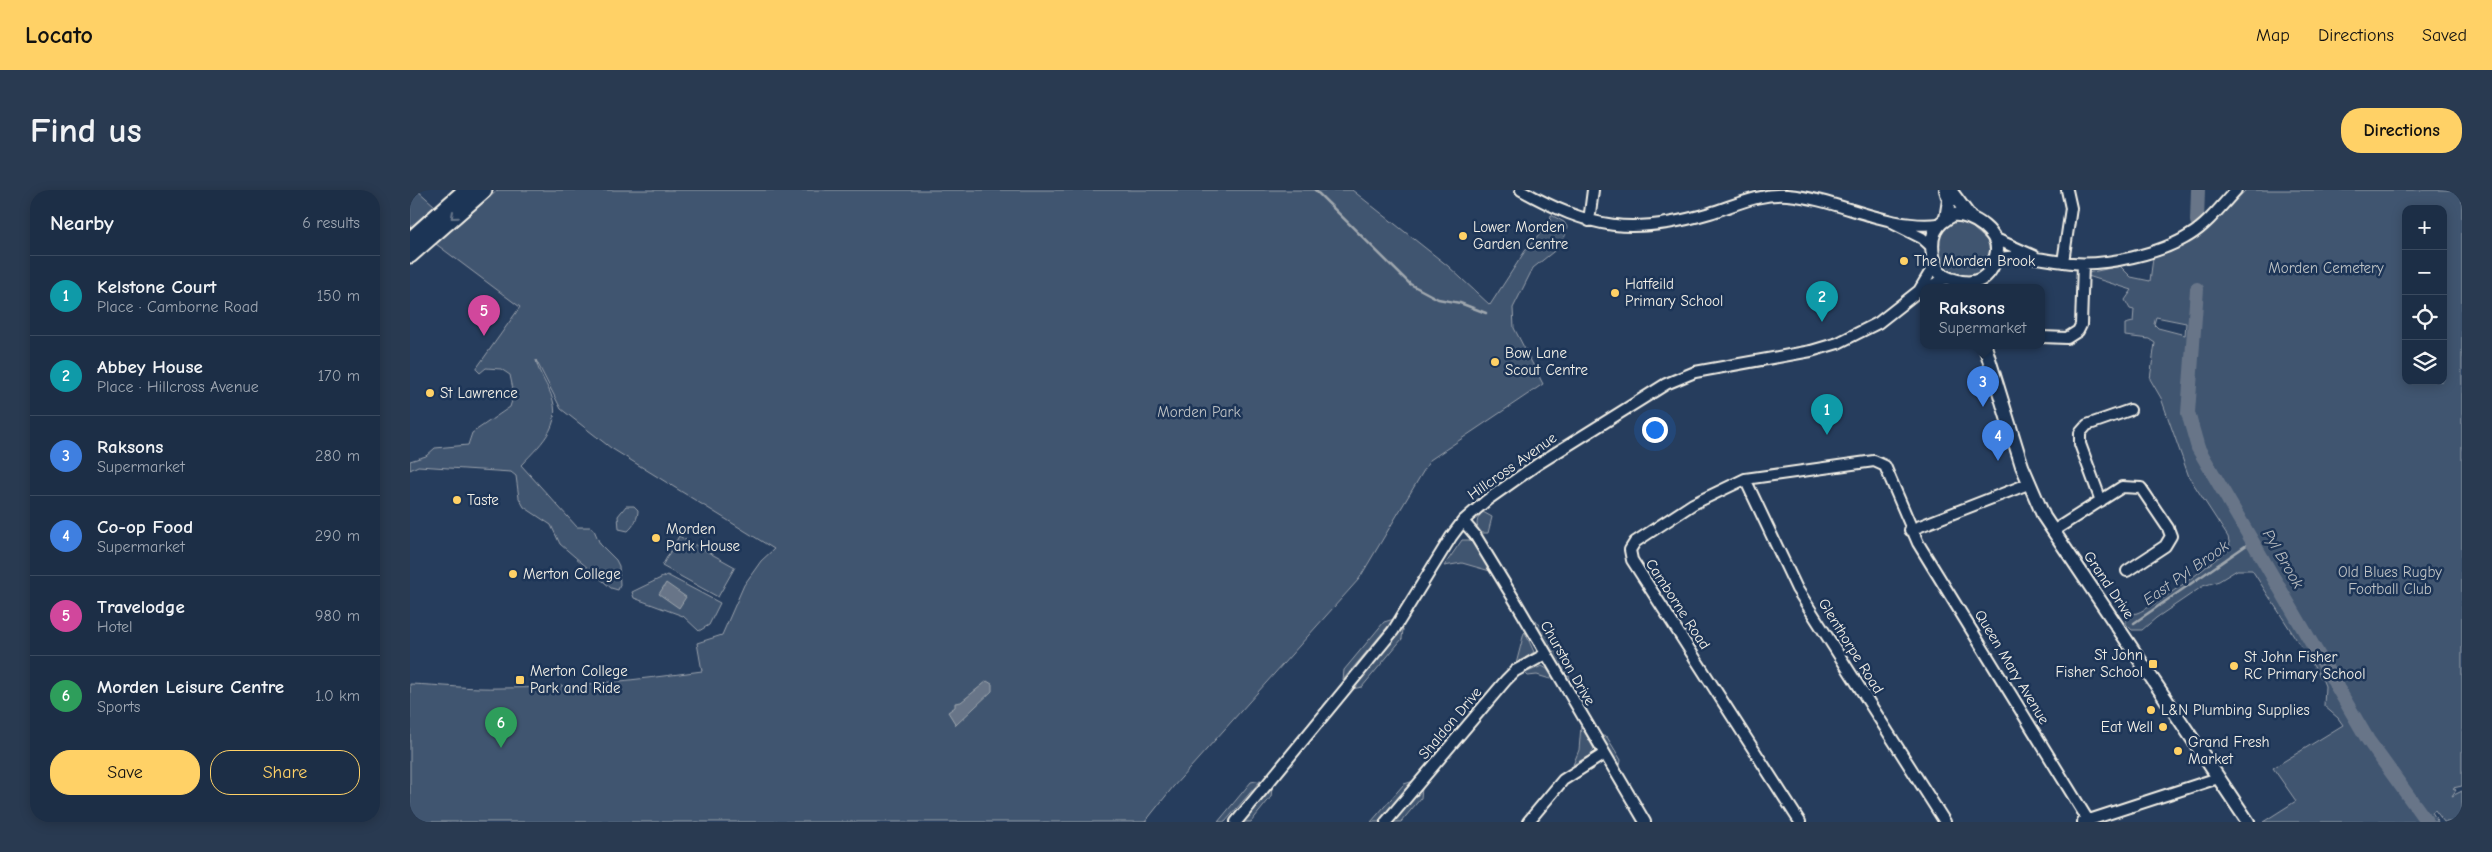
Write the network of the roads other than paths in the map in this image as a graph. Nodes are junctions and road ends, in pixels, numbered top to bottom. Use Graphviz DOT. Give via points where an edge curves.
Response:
graph roads {
  1 [pos="466,190"];
  2 [pos="484,190"];
  3 [pos="1521,190"];
  4 [pos="1593,190"];
  5 [pos="1946,190"];
  6 [pos="1950,190"];
  7 [pos="2067,190"];
  8 [pos="2236,190"];
  9 [pos="1970,217"];
  10 [pos="1589,221"];
  11 [pos="1887,221"];
  12 [pos="1943,221"];
  13 [pos="1996,239"];
  14 [pos="410,240"];
  15 [pos="1932,247"];
  16 [pos="410,255"];
  17 [pos="1996,258"];
  18 [pos="2037,258"];
  19 [pos="2063,262"];
  20 [pos="1935,264"];
  21 [pos="2083,264"];
  22 [pos="1948,278"];
  23 [pos="1923,284"];
  24 [pos="1934,284"];
  25 [pos="1961,284"];
  26 [pos="1982,284"];
  27 [pos="1920,290"];
  28 [pos="2045,337"];
  29 [pos="1986,349"];
  30 [pos="2130,410"];
  31 [pos="1874,461"];
  32 [pos="1745,479"];
  33 [pos="2028,484"];
  34 [pos="2101,501"];
  35 [pos="1463,521"];
  36 [pos="1910,530"];
  37 [pos="2053,531"];
  38 [pos="2127,571"];
  39 [pos="1546,654"];
  40 [pos="1604,754"];
  41 [pos="2218,778"];
  42 [pos="2085,821"];
  43 [pos="1236,822"];
  44 [pos="1386,822"];
  45 [pos="1528,822"];
  46 [pos="1645,822"];
  47 [pos="1800,822"];
  48 [pos="1945,822"];
  49 [pos="2248,822"];
  1 -- 14 [label="highway"];
  2 -- 16 [label="highway, one-way"];
  3 -- 10 [label="street" via="1565,213"];
  4 -- 10 [label="street"];
  5 -- 12 [label="main road" via="1949,200"];
  6 -- 9 [label="main road"];
  7 -- 19 [label="street" via="2071,208"];
  8 -- 21 [label="street" via="2190,235 2110,262"];
  9 -- 12 [label="main road" via="1960,215"];
  9 -- 13 [label="main road"];
  10 -- 11 [label="street" via="1621,226 1666,222 1776,194 1804,197"];
  11 -- 12 [label="street" via="1919,225"];
  11 -- 15 [label="street" via="1922,238"];
  12 -- 15 [label="main road" via="1931,238"];
  13 -- 17 [label="main road"];
  13 -- 18 [label="street"];
  15 -- 20 [label="main road"];
  17 -- 18 [label="street"];
  17 -- 26 [label="main road"];
  18 -- 19 [label="street"];
  19 -- 21 [label="street"];
  20 -- 22 [label="main road" via="1941,275"];
  20 -- 23 [label="street, Hillcross Avenue"];
  21 -- 28 [label="street" via="2081,325 2078,331 2067,338"];
  22 -- 24 [label="street, Hillcross Avenue"];
  22 -- 25 [label="main road"];
  27 -- 35 [label="street, Hillcross Avenue" via="1878,323 1838,343 1695,372 1666,384 1510,483"];
  29 -- 33 [label="main road, Grand Drive"];
  30 -- 34 [label="street" via="2087,425 2080,433 2080,444"];
  31 -- 32 [label="street, Camborne Road"];
  31 -- 36 [label="street, Queen Mary Avenue" via="1885,466"];
  32 -- 47 [label="street, Camborne Road" via="1682,510 1633,545 1630,556"];
  32 -- 48 [label="street, Glenthorpe Road" via="1797,589"];
  33 -- 36 [label="street"];
  33 -- 37 [label="main road, Grand Drive"];
  34 -- 37 [label="street"];
  34 -- 38 [label="street" via="2122,487 2141,488 2170,532 2165,546"];
  35 -- 39 [label="street, Churston Drive" via="1475,535"];
  35 -- 43 [label="street, Hillcross Avenue" via="1393,631"];
  36 -- 42 [label="street, Queen Mary Avenue"];
  37 -- 41 [label="main road, Grand Drive"];
  39 -- 40 [label="street, Churston Drive"];
  39 -- 44 [label="street, Shaldon Drive" via="1510,676"];
  40 -- 45 [label="street" via="1563,780"];
  40 -- 46 [label="street, Churston Drive"];
  41 -- 42 [label="street"];
  41 -- 49 [label="main road, Grand Drive"];
}
